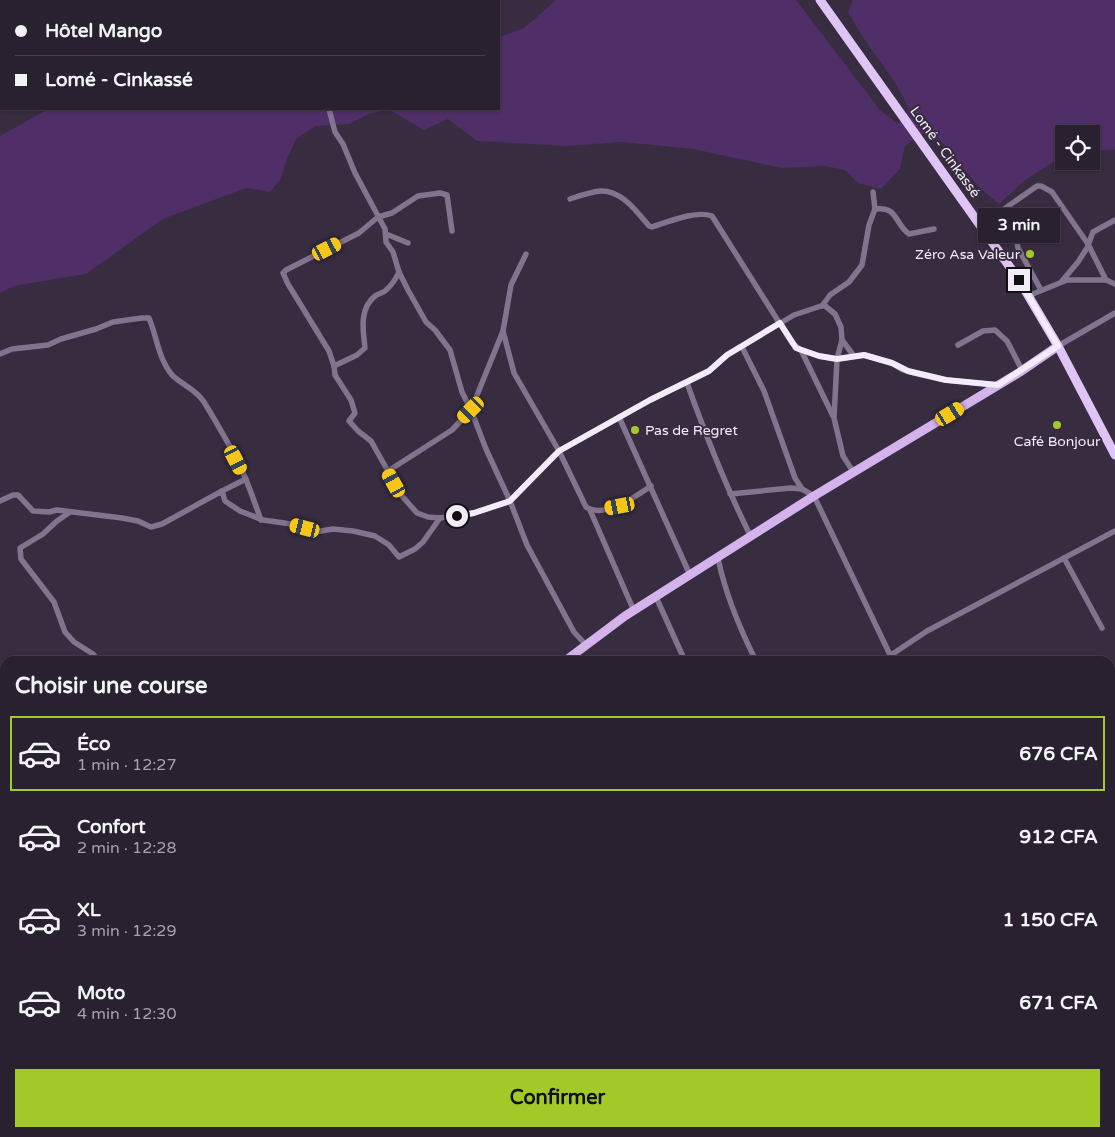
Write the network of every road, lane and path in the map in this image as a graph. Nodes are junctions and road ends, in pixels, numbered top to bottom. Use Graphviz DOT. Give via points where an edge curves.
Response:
graph roads {
  1 [pos="820,0"];
  2 [pos="329,110"];
  3 [pos="872,192"];
  4 [pos="570,199"];
  5 [pos="875,209"];
  6 [pos="1001,212"];
  7 [pos="378,217"];
  8 [pos="1115,220"];
  9 [pos="981,225"];
  10 [pos="934,229"];
  11 [pos="452,231"];
  12 [pos="386,234"];
  13 [pos="408,244"];
  14 [pos="1088,244"];
  15 [pos="526,254"];
  16 [pos="399,272"];
  17 [pos="1106,280"];
  18 [pos="1062,281"];
  19 [pos="1115,284"];
  20 [pos="1041,290"];
  21 [pos="1028,296"];
  22 [pos="822,306"];
  23 [pos="1115,313"];
  24 [pos="780,323"];
  25 [pos="504,331"];
  26 [pos="842,340"];
  27 [pos="958,345"];
  28 [pos="742,346"];
  29 [pos="1058,346"];
  30 [pos="801,350"];
  31 [pos="0,354"];
  32 [pos="854,356"];
  33 [pos="837,359"];
  34 [pos="334,366"];
  35 [pos="1022,370"];
  36 [pos="686,383"];
  37 [pos="998,385"];
  38 [pos="471,410"];
  39 [pos="619,417"];
  40 [pos="834,418"];
  41 [pos="559,451"];
  42 [pos="1115,455"];
  43 [pos="388,471"];
  44 [pos="854,473"];
  45 [pos="246,479"];
  46 [pos="651,486"];
  47 [pos="802,489"];
  48 [pos="222,491"];
  49 [pos="730,494"];
  50 [pos="814,496"];
  51 [pos="0,501"];
  52 [pos="510,501"];
  53 [pos="590,510"];
  54 [pos="70,512"];
  55 [pos="440,518"];
  56 [pos="261,520"];
  57 [pos="1115,531"];
  58 [pos="751,537"];
  59 [pos="718,558"];
  60 [pos="1064,558"];
  61 [pos="690,575"];
  62 [pos="656,597"];
  63 [pos="634,611"];
  64 [pos="1102,628"];
  65 [pos="586,645"];
  66 [pos="95,656"];
  67 [pos="573,656"];
  68 [pos="683,656"];
  69 [pos="754,656"];
  70 [pos="891,656"];
  71 [pos="895,656"];
  1 -- 9 [label="highway, Lomé - Cinkassé"];
  2 -- 7 [label="street" via="336,135"];
  3 -- 5 [label="street"];
  4 -- 24 [label="street" via="601,191 615,193 652,227 677,218 712,216"];
  5 -- 10 [label="street" via="890,210 909,234"];
  5 -- 22 [label="street" via="862,266"];
  6 -- 9 [label="street"];
  6 -- 14 [label="street" via="1037,186 1042,186 1052,192"];
  6 -- 20 [label="street" via="1015,231 1018,248"];
  7 -- 11 [label="street" via="397,210 418,196 446,193"];
  7 -- 12 [label="street"];
  7 -- 34 [label="street" via="360,233 296,263 283,273 329,350"];
  8 -- 14 [label="street" via="1093,232"];
  9 -- 21 [label="highway, Lomé - Cinkassé"];
  12 -- 13 [label="street"];
  12 -- 16 [label="street" via="386,242"];
  14 -- 17 [label="street"];
  14 -- 18 [label="street" via="1074,269"];
  15 -- 25 [label="street" via="511,285"];
  16 -- 34 [label="street" via="396,280 374,296 365,309 362,325 365,348"];
  16 -- 38 [label="street" via="426,322 450,350 462,392"];
  17 -- 18 [label="street"];
  17 -- 19 [label="street"];
  18 -- 20 [label="street"];
  20 -- 21 [label="street"];
  21 -- 29 [label="highway, Lomé - Cinkassé"];
  22 -- 24 [label="street"];
  22 -- 26 [label="street" via="827,306 835,314"];
  23 -- 29 [label="street"];
  24 -- 28 [label="street"];
  24 -- 30 [label="street" via="792,343"];
  25 -- 38 [label="street"];
  25 -- 41 [label="street" via="514,373"];
  26 -- 32 [label="street"];
  26 -- 33 [label="street"];
  27 -- 35 [label="street" via="983,331 995,330 1007,341"];
  28 -- 36 [label="street" via="709,371"];
  28 -- 47 [label="street" via="758,376 795,478"];
  29 -- 35 [label="main road"];
  29 -- 42 [label="highway, Lomé - Cinkassé"];
  30 -- 33 [label="street"];
  30 -- 40 [label="street"];
  31 -- 45 [label="street" via="12,349 48,345 113,322 150,318 162,358 173,376 202,399 222,430"];
  32 -- 33 [label="street"];
  32 -- 37 [label="street" via="864,355 946,380"];
  33 -- 40 [label="street"];
  34 -- 43 [label="street" via="335,375 354,406 355,413 349,421 351,425 371,441"];
  35 -- 37 [label="main road"];
  36 -- 39 [label="street"];
  36 -- 49 [label="street"];
  37 -- 44 [label="main road"];
  38 -- 43 [label="street" via="452,430"];
  38 -- 52 [label="street"];
  39 -- 41 [label="street"];
  39 -- 46 [label="street"];
  40 -- 44 [label="street" via="843,456"];
  41 -- 52 [label="street"];
  41 -- 53 [label="street" via="580,497"];
  43 -- 55 [label="street" via="402,496 417,513"];
  44 -- 50 [label="main road"];
  45 -- 48 [label="street"];
  45 -- 56 [label="street"];
  46 -- 53 [label="street" via="620,506"];
  46 -- 61 [label="street"];
  47 -- 49 [label="street"];
  47 -- 50 [label="street"];
  48 -- 54 [label="street" via="151,527 122,518"];
  48 -- 56 [label="street" via="225,501 240,512"];
  49 -- 58 [label="street"];
  50 -- 58 [label="main road"];
  50 -- 70 [label="street"];
  51 -- 54 [label="street" via="16,494 33,511"];
  52 -- 55 [label="street" via="474,513"];
  52 -- 65 [label="street" via="527,545 555,600 574,632"];
  53 -- 63 [label="street"];
  54 -- 66 [label="street" via="20,548 21,559 54,602 65,632"];
  55 -- 56 [label="street" via="423,542 399,557 389,545 374,536 333,529 316,532"];
  57 -- 60 [label="street"];
  58 -- 59 [label="main road"];
  59 -- 61 [label="main road"];
  59 -- 69 [label="street" via="736,615"];
  60 -- 64 [label="street"];
  60 -- 71 [label="street" via="928,632"];
  61 -- 62 [label="main road"];
  62 -- 63 [label="main road"];
  62 -- 68 [label="street"];
  63 -- 65 [label="main road"];
  65 -- 67 [label="main road"];
}
